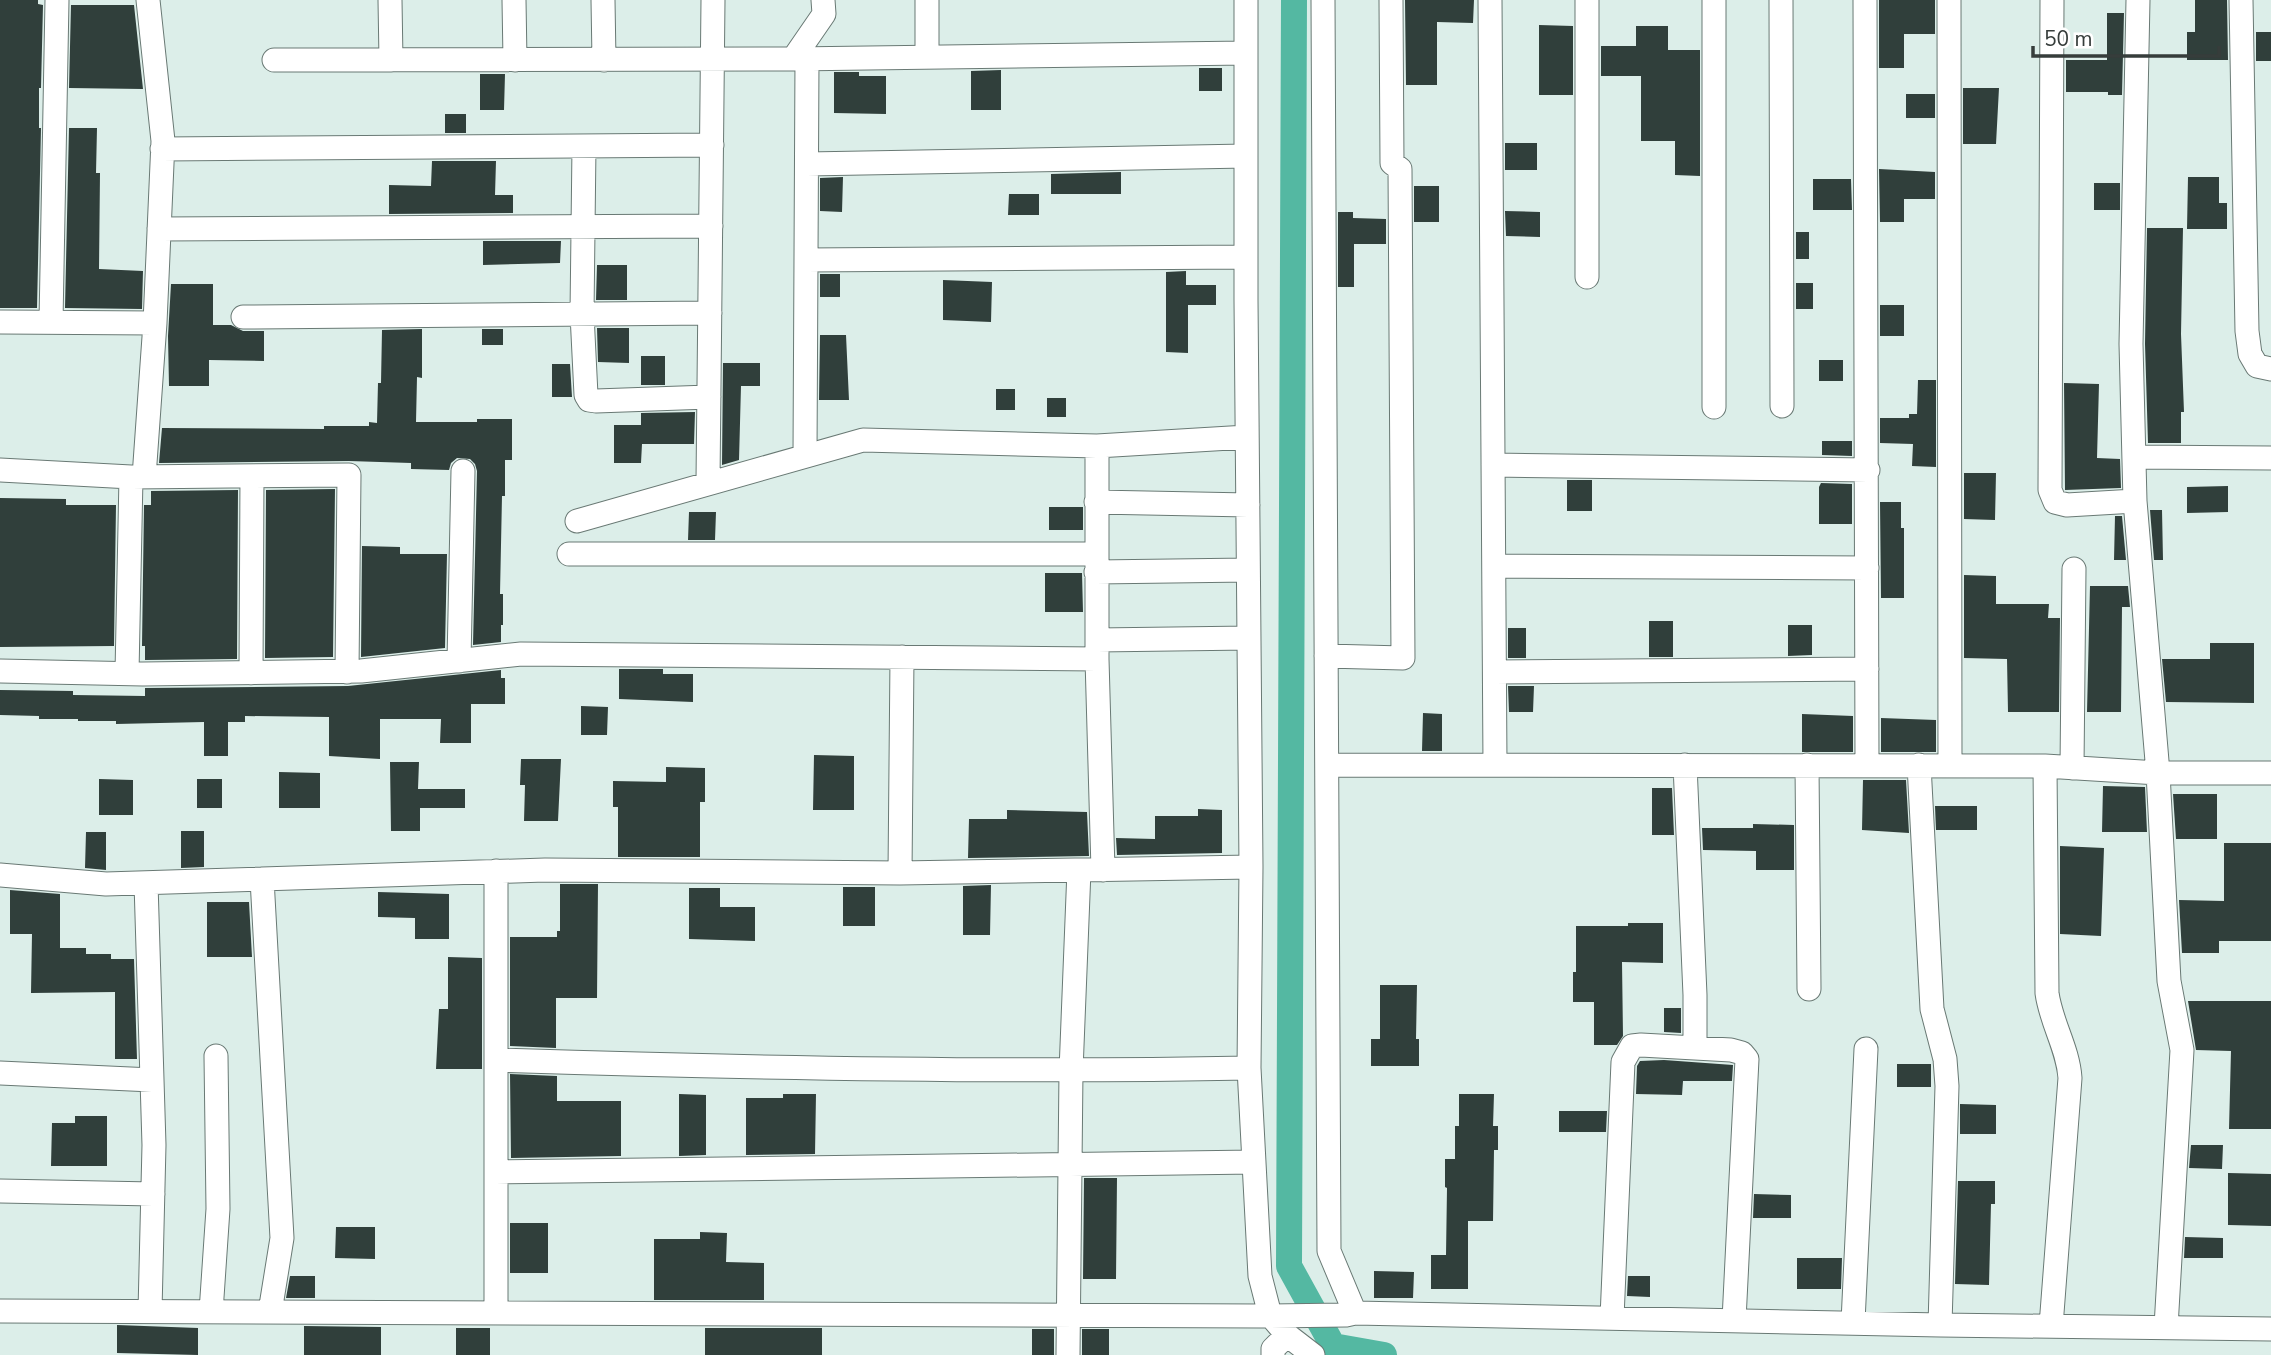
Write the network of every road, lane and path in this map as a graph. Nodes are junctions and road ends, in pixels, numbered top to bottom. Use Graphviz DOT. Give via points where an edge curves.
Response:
graph roads {
  1 [pos="57,0"];
  2 [pos="148,0"];
  3 [pos="390,0"];
  4 [pos="514,0"];
  5 [pos="603,0"];
  6 [pos="713,0"];
  7 [pos="823,0"];
  8 [pos="927,0"];
  9 [pos="1246,0"];
  10 [pos="1323,0"];
  11 [pos="1391,0"];
  12 [pos="1490,0"];
  13 [pos="1587,0"];
  14 [pos="1714,0"];
  15 [pos="1781,0"];
  16 [pos="1865,0"];
  17 [pos="1949,0"];
  18 [pos="2052,0"];
  19 [pos="2138,0"];
  20 [pos="2241,0"];
  21 [pos="1246,53"];
  22 [pos="927,57"];
  23 [pos="713,59"];
  24 [pos="800,59"];
  25 [pos="274,60"];
  26 [pos="391,60"];
  27 [pos="515,60"];
  28 [pos="604,60"];
  29 [pos="712,145"];
  30 [pos="584,146"];
  31 [pos="162,149"];
  32 [pos="1246,156"];
  33 [pos="807,164"];
  34 [pos="712,226"];
  35 [pos="582,227"];
  36 [pos="159,229"];
  37 [pos="1246,257"];
  38 [pos="806,261"];
  39 [pos="1587,277"];
  40 [pos="710,313"];
  41 [pos="582,314"];
  42 [pos="243,317"];
  43 [pos="0,323"];
  44 [pos="51,323"];
  45 [pos="155,323"];
  46 [pos="2271,369"];
  47 [pos="709,397"];
  48 [pos="1782,406"];
  49 [pos="1714,407"];
  50 [pos="1247,437"];
  51 [pos="1097,446"];
  52 [pos="805,456"];
  53 [pos="2134,457"];
  54 [pos="2271,458"];
  55 [pos="1493,465"];
  56 [pos="0,470"];
  57 [pos="1868,470"];
  58 [pos="463,471"];
  59 [pos="137,477"];
  60 [pos="252,477"];
  61 [pos="708,482"];
  62 [pos="2136,501"];
  63 [pos="1096,502"];
  64 [pos="1248,505"];
  65 [pos="577,521"];
  66 [pos="569,554"];
  67 [pos="1096,563"];
  68 [pos="1494,566"];
  69 [pos="1867,568"];
  70 [pos="2074,569"];
  71 [pos="1248,570"];
  72 [pos="1249,638"];
  73 [pos="1097,649"];
  74 [pos="1326,656"];
  75 [pos="902,657"];
  76 [pos="459,661"];
  77 [pos="1867,669"];
  78 [pos="0,671"];
  79 [pos="347,672"];
  80 [pos="1495,672"];
  81 [pos="127,673"];
  82 [pos="251,673"];
  83 [pos="1327,765"];
  84 [pos="1495,765"];
  85 [pos="1685,765"];
  86 [pos="1807,765"];
  87 [pos="1867,765"];
  88 [pos="1919,765"];
  89 [pos="1950,765"];
  90 [pos="2045,766"];
  91 [pos="2072,768"];
  92 [pos="2158,773"];
  93 [pos="2271,773"];
  94 [pos="1251,867"];
  95 [pos="1079,870"];
  96 [pos="1103,870"];
  97 [pos="496,871"];
  98 [pos="900,873"];
  99 [pos="0,876"];
  100 [pos="262,879"];
  101 [pos="146,883"];
  102 [pos="1809,989"];
  103 [pos="1695,1047"];
  104 [pos="1866,1049"];
  105 [pos="216,1056"];
  106 [pos="496,1060"];
  107 [pos="1249,1068"];
  108 [pos="1071,1071"];
  109 [pos="0,1073"];
  110 [pos="152,1080"];
  111 [pos="1072,1163"];
  112 [pos="1254,1163"];
  113 [pos="496,1172"];
  114 [pos="0,1191"];
  115 [pos="153,1194"];
  116 [pos="0,1311"];
  117 [pos="150,1311"];
  118 [pos="211,1312"];
  119 [pos="270,1312"];
  120 [pos="496,1313"];
  121 [pos="1350,1314"];
  122 [pos="1068,1315"];
  123 [pos="1612,1318"];
  124 [pos="1734,1321"];
  125 [pos="1281,1322"];
  126 [pos="1853,1322"];
  127 [pos="1940,1325"];
  128 [pos="2051,1326"];
  129 [pos="2166,1327"];
  130 [pos="2271,1329"];
  131 [pos="1068,1355"];
  132 [pos="1273,1355"];
  133 [pos="1313,1355"];
  1 -- 44 [label="street"];
  2 -- 31 [label="street"];
  3 -- 26 [label="street"];
  4 -- 27 [label="street"];
  5 -- 28 [label="street"];
  6 -- 23 [label="street"];
  7 -- 24 [label="street" via="824,14"];
  8 -- 22 [label="street"];
  9 -- 21 [label="street"];
  10 -- 74 [label="street"];
  11 -- 74 [label="street" via="1392,163 1400,169 1403,658"];
  12 -- 55 [label="street"];
  13 -- 39 [label="street"];
  14 -- 49 [label="street"];
  15 -- 48 [label="street"];
  16 -- 57 [label="street"];
  17 -- 89 [label="street"];
  18 -- 62 [label="street" via="2050,489 2055,502 2067,505"];
  19 -- 53 [label="street" via="2131,344"];
  20 -- 46 [label="street" via="2247,331 2257,366"];
  21 -- 22 [label="street"];
  21 -- 32 [label="street"];
  22 -- 24 [label="street"];
  23 -- 24 [label="street"];
  23 -- 28 [label="street"];
  23 -- 29 [label="street"];
  24 -- 33 [label="street"];
  25 -- 26 [label="street"];
  26 -- 27 [label="street"];
  27 -- 28 [label="street"];
  29 -- 30 [label="street"];
  29 -- 34 [label="street"];
  30 -- 31 [label="street"];
  30 -- 35 [label="street"];
  31 -- 36 [label="street"];
  32 -- 33 [label="street"];
  32 -- 37 [label="street"];
  33 -- 38 [label="street"];
  34 -- 35 [label="street"];
  34 -- 40 [label="street"];
  35 -- 36 [label="street"];
  35 -- 41 [label="street"];
  36 -- 45 [label="street"];
  37 -- 38 [label="street"];
  37 -- 50 [label="street"];
  38 -- 52 [label="street"];
  40 -- 41 [label="street"];
  40 -- 47 [label="street"];
  41 -- 42 [label="street"];
  41 -- 47 [label="street" via="589,400"];
  43 -- 44 [label="street"];
  44 -- 45 [label="street"];
  45 -- 59 [label="street"];
  47 -- 61 [label="street"];
  50 -- 51 [label="street"];
  50 -- 64 [label="street"];
  51 -- 52 [label="street" via="863,440"];
  51 -- 63 [label="street"];
  52 -- 61 [label="street"];
  53 -- 54 [label="street"];
  53 -- 62 [label="street"];
  55 -- 57 [label="street"];
  55 -- 68 [label="street"];
  56 -- 59 [label="street"];
  57 -- 69 [label="street"];
  58 -- 76 [label="street"];
  59 -- 60 [label="street"];
  59 -- 81 [label="street"];
  60 -- 79 [label="street" via="349,475"];
  60 -- 82 [label="street"];
  61 -- 65 [label="street"];
  62 -- 92 [label="street"];
  63 -- 64 [label="street"];
  63 -- 67 [label="street"];
  64 -- 71 [label="street"];
  66 -- 67 [label="street"];
  67 -- 71 [label="street"];
  67 -- 73 [label="street"];
  68 -- 69 [label="street"];
  68 -- 80 [label="street"];
  69 -- 77 [label="street"];
  70 -- 91 [label="street"];
  71 -- 72 [label="street"];
  72 -- 73 [label="street"];
  72 -- 94 [label="street"];
  73 -- 75 [label="street"];
  73 -- 96 [label="street"];
  74 -- 83 [label="street"];
  75 -- 76 [label="street" via="521,654"];
  75 -- 98 [label="street"];
  76 -- 79 [label="street"];
  77 -- 80 [label="street"];
  77 -- 87 [label="street"];
  78 -- 81 [label="street"];
  79 -- 82 [label="street"];
  80 -- 84 [label="street"];
  81 -- 82 [label="street"];
  83 -- 84 [label="street"];
  83 -- 121 [label="street" via="1329,1251"];
  84 -- 85 [label="street"];
  85 -- 86 [label="street"];
  85 -- 103 [label="street"];
  86 -- 87 [label="street"];
  86 -- 102 [label="street"];
  87 -- 88 [label="street"];
  88 -- 89 [label="street"];
  88 -- 127 [label="street" via="1932,1009 1947,1086"];
  89 -- 90 [label="street"];
  90 -- 91 [label="street"];
  90 -- 128 [label="street" via="2047,993 2070,1078"];
  91 -- 92 [label="street"];
  92 -- 93 [label="street"];
  92 -- 129 [label="street" via="2169,981 2182,1050"];
  94 -- 96 [label="street"];
  94 -- 107 [label="street"];
  95 -- 96 [label="street"];
  95 -- 98 [label="street"];
  95 -- 108 [label="street"];
  97 -- 98 [label="street"];
  97 -- 100 [label="street"];
  97 -- 106 [label="street"];
  99 -- 101 [label="street"];
  100 -- 101 [label="street"];
  100 -- 119 [label="street" via="282,1238"];
  101 -- 110 [label="street"];
  103 -- 123 [label="street" via="1632,1046 1623,1062"];
  103 -- 124 [label="street" via="1731,1050 1747,1059"];
  104 -- 126 [label="street"];
  105 -- 118 [label="street" via="218,1209"];
  106 -- 108 [label="street" via="770,1069"];
  106 -- 113 [label="street"];
  107 -- 108 [label="street"];
  107 -- 112 [label="street"];
  108 -- 111 [label="street"];
  109 -- 110 [label="street"];
  110 -- 115 [label="street"];
  111 -- 112 [label="street"];
  111 -- 113 [label="street"];
  111 -- 122 [label="street"];
  112 -- 125 [label="street" via="1260,1276"];
  113 -- 120 [label="street"];
  114 -- 115 [label="street"];
  115 -- 117 [label="street"];
  116 -- 117 [label="street"];
  117 -- 118 [label="street"];
  118 -- 119 [label="street"];
  119 -- 120 [label="street"];
  120 -- 122 [label="street"];
  121 -- 123 [label="street"];
  121 -- 125 [label="street"];
  122 -- 125 [label="street"];
  122 -- 131 [label="street"];
  123 -- 124 [label="street"];
  124 -- 126 [label="street"];
  125 -- 132 [label="street"];
  125 -- 133 [label="street"];
  126 -- 127 [label="street"];
  127 -- 128 [label="street"];
  128 -- 129 [label="street"];
  129 -- 130 [label="street"];
}
